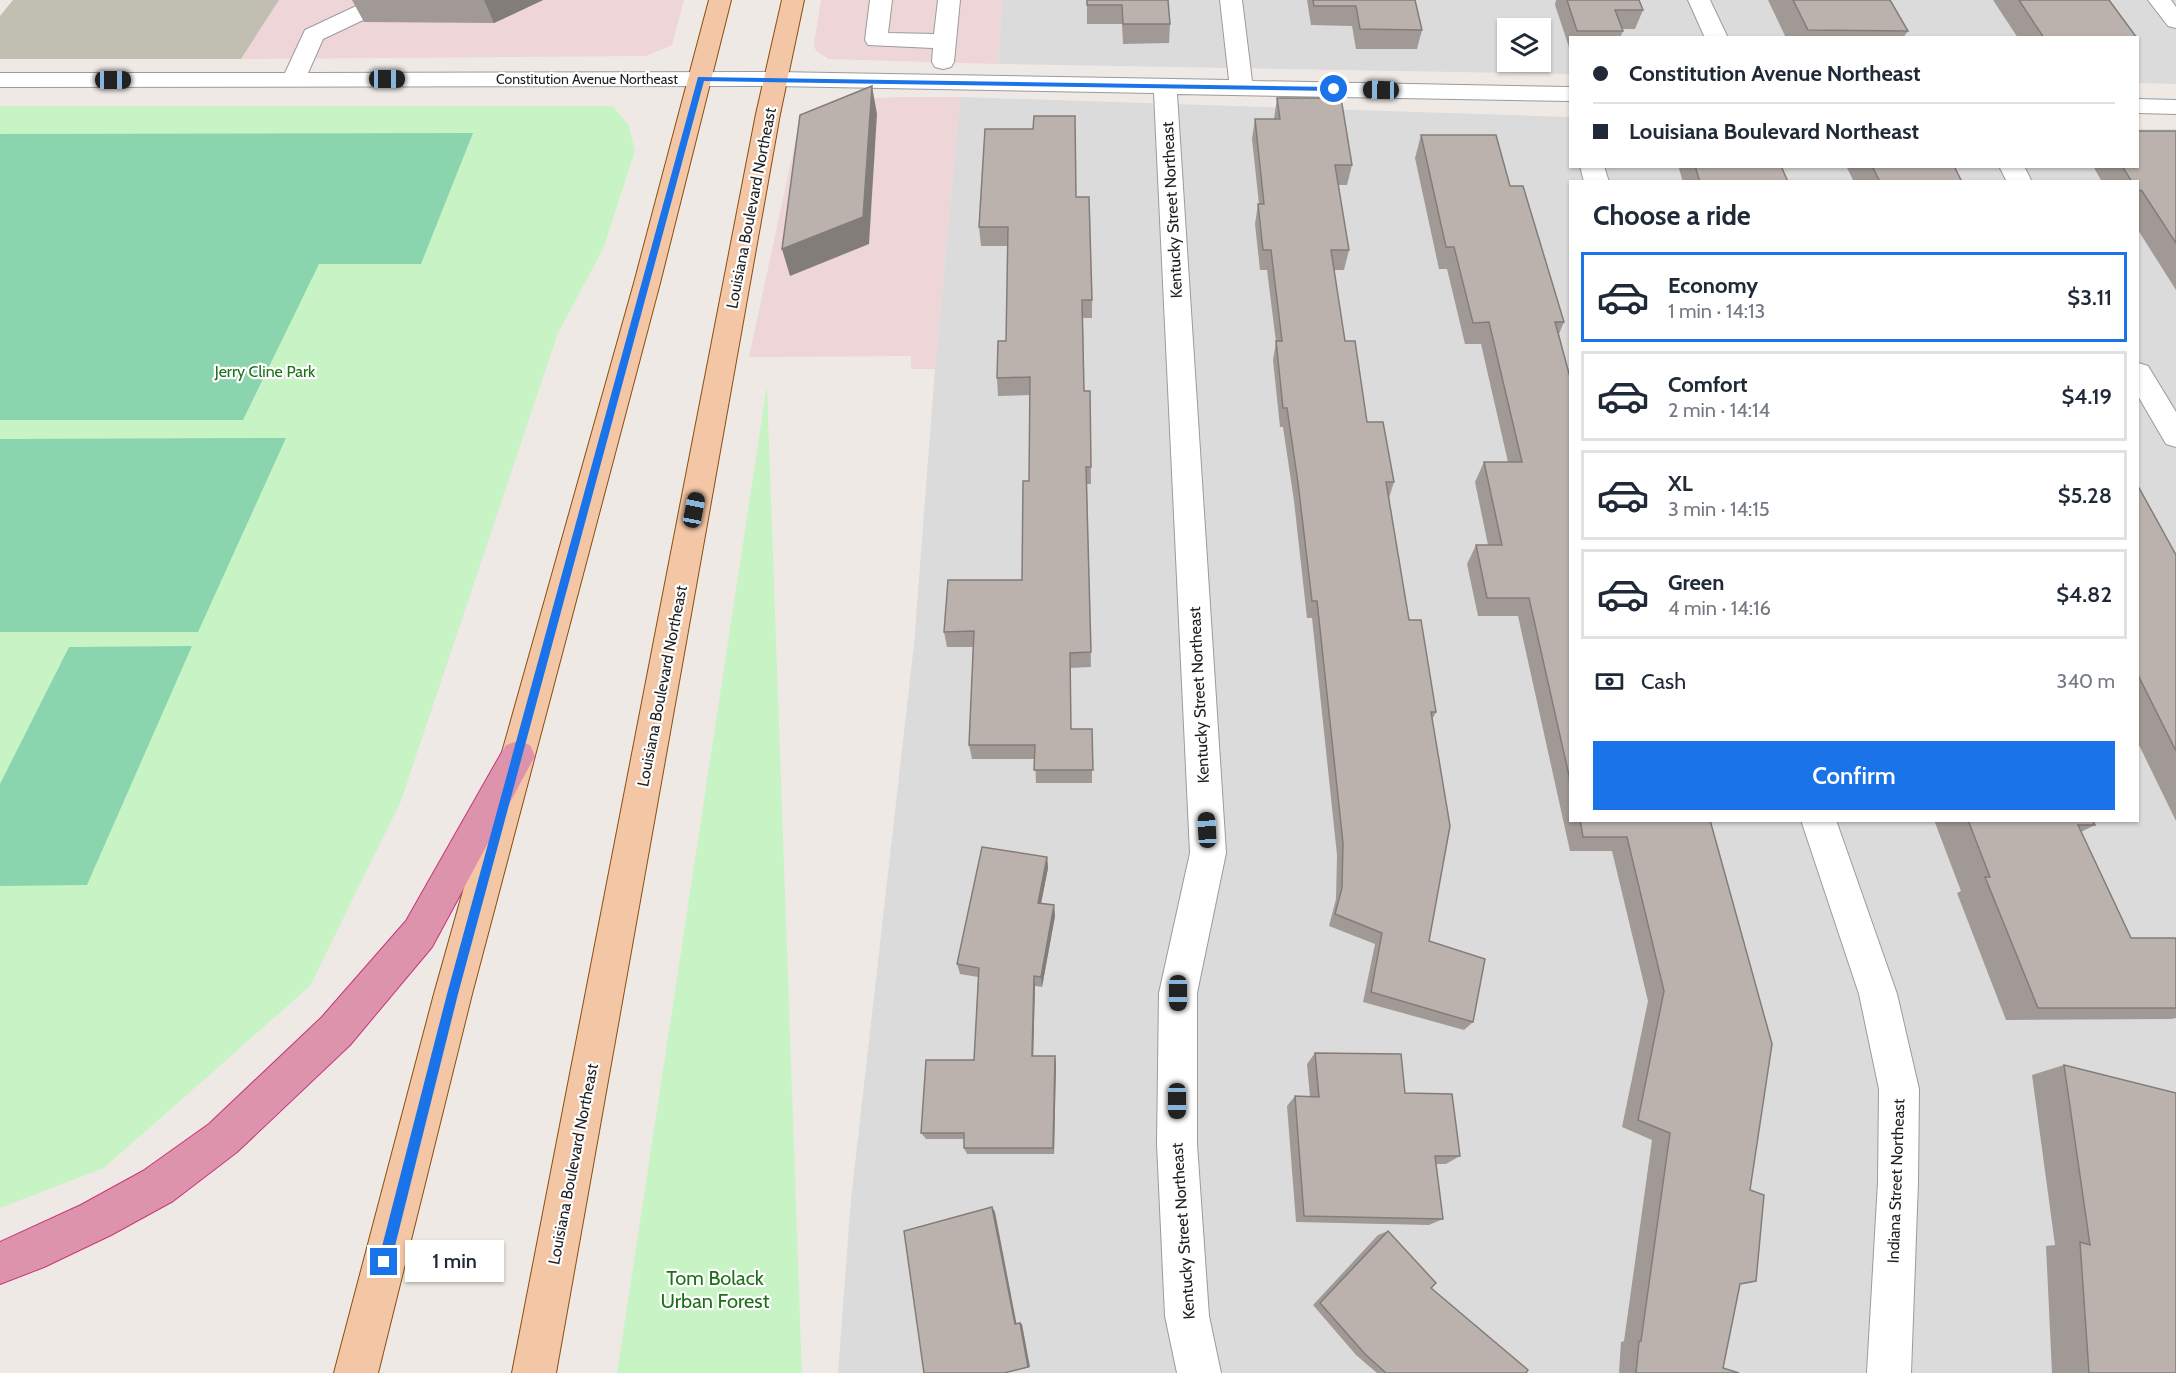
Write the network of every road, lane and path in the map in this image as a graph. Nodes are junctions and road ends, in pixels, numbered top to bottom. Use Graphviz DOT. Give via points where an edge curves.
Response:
graph roads {
  1 [pos="387,0"];
  2 [pos="720,0"];
  3 [pos="793,0"];
  4 [pos="881,0"];
  5 [pos="949,0"];
  6 [pos="1231,0"];
  7 [pos="1700,0"];
  8 [pos="2159,0"];
  9 [pos="2176,21"];
  10 [pos="1716,36"];
  11 [pos="945,41"];
  12 [pos="701,78"];
  13 [pos="775,78"];
  14 [pos="294,79"];
  15 [pos="0,80"];
  16 [pos="941,82"];
  17 [pos="1165,85"];
  18 [pos="1241,87"];
  19 [pos="1569,97"];
  20 [pos="2139,106"];
  21 [pos="2176,107"];
  22 [pos="2139,375"];
  23 [pos="2176,436"];
  24 [pos="518,756"];
  25 [pos="1819,822"];
  26 [pos="0,1263"];
  27 [pos="356,1373"];
  28 [pos="534,1373"];
  29 [pos="1199,1373"];
  30 [pos="1889,1373"];
  1 -- 14 [label="street" via="313,35"];
  2 -- 12 [label="main road"];
  3 -- 13 [label="main road, Louisiana Boulevard Northeast"];
  4 -- 11 [label="street" via="876,40"];
  5 -- 11 [label="street"];
  6 -- 18 [label="street"];
  7 -- 10 [label="street"];
  8 -- 9 [label="street"];
  11 -- 16 [label="street"];
  12 -- 13 [label="street, Constitution Avenue Northeast"];
  12 -- 14 [label="street, Constitution Avenue Northeast"];
  12 -- 24 [label="main road"];
  13 -- 16 [label="street, Constitution Avenue Northeast"];
  13 -- 28 [label="main road, Louisiana Boulevard Northeast"];
  14 -- 15 [label="street, Constitution Avenue Northeast"];
  16 -- 17 [label="street, Constitution Avenue Northeast"];
  17 -- 18 [label="street, Constitution Avenue Northeast"];
  17 -- 29 [label="street, Kentucky Street Northeast" via="1208,853 1178,993 1177,1144 1187,1316"];
  18 -- 19 [label="street, Constitution Avenue Northeast"];
  20 -- 21 [label="street"];
  22 -- 23 [label="street"];
  24 -- 26 [label="highway" via="419,934 336,1031 223,1138 158,1186 96,1220"];
  24 -- 27 [label="main road"];
  25 -- 30 [label="street, Indiana Street Northeast" via="1878,994 1899,1089"];
}
